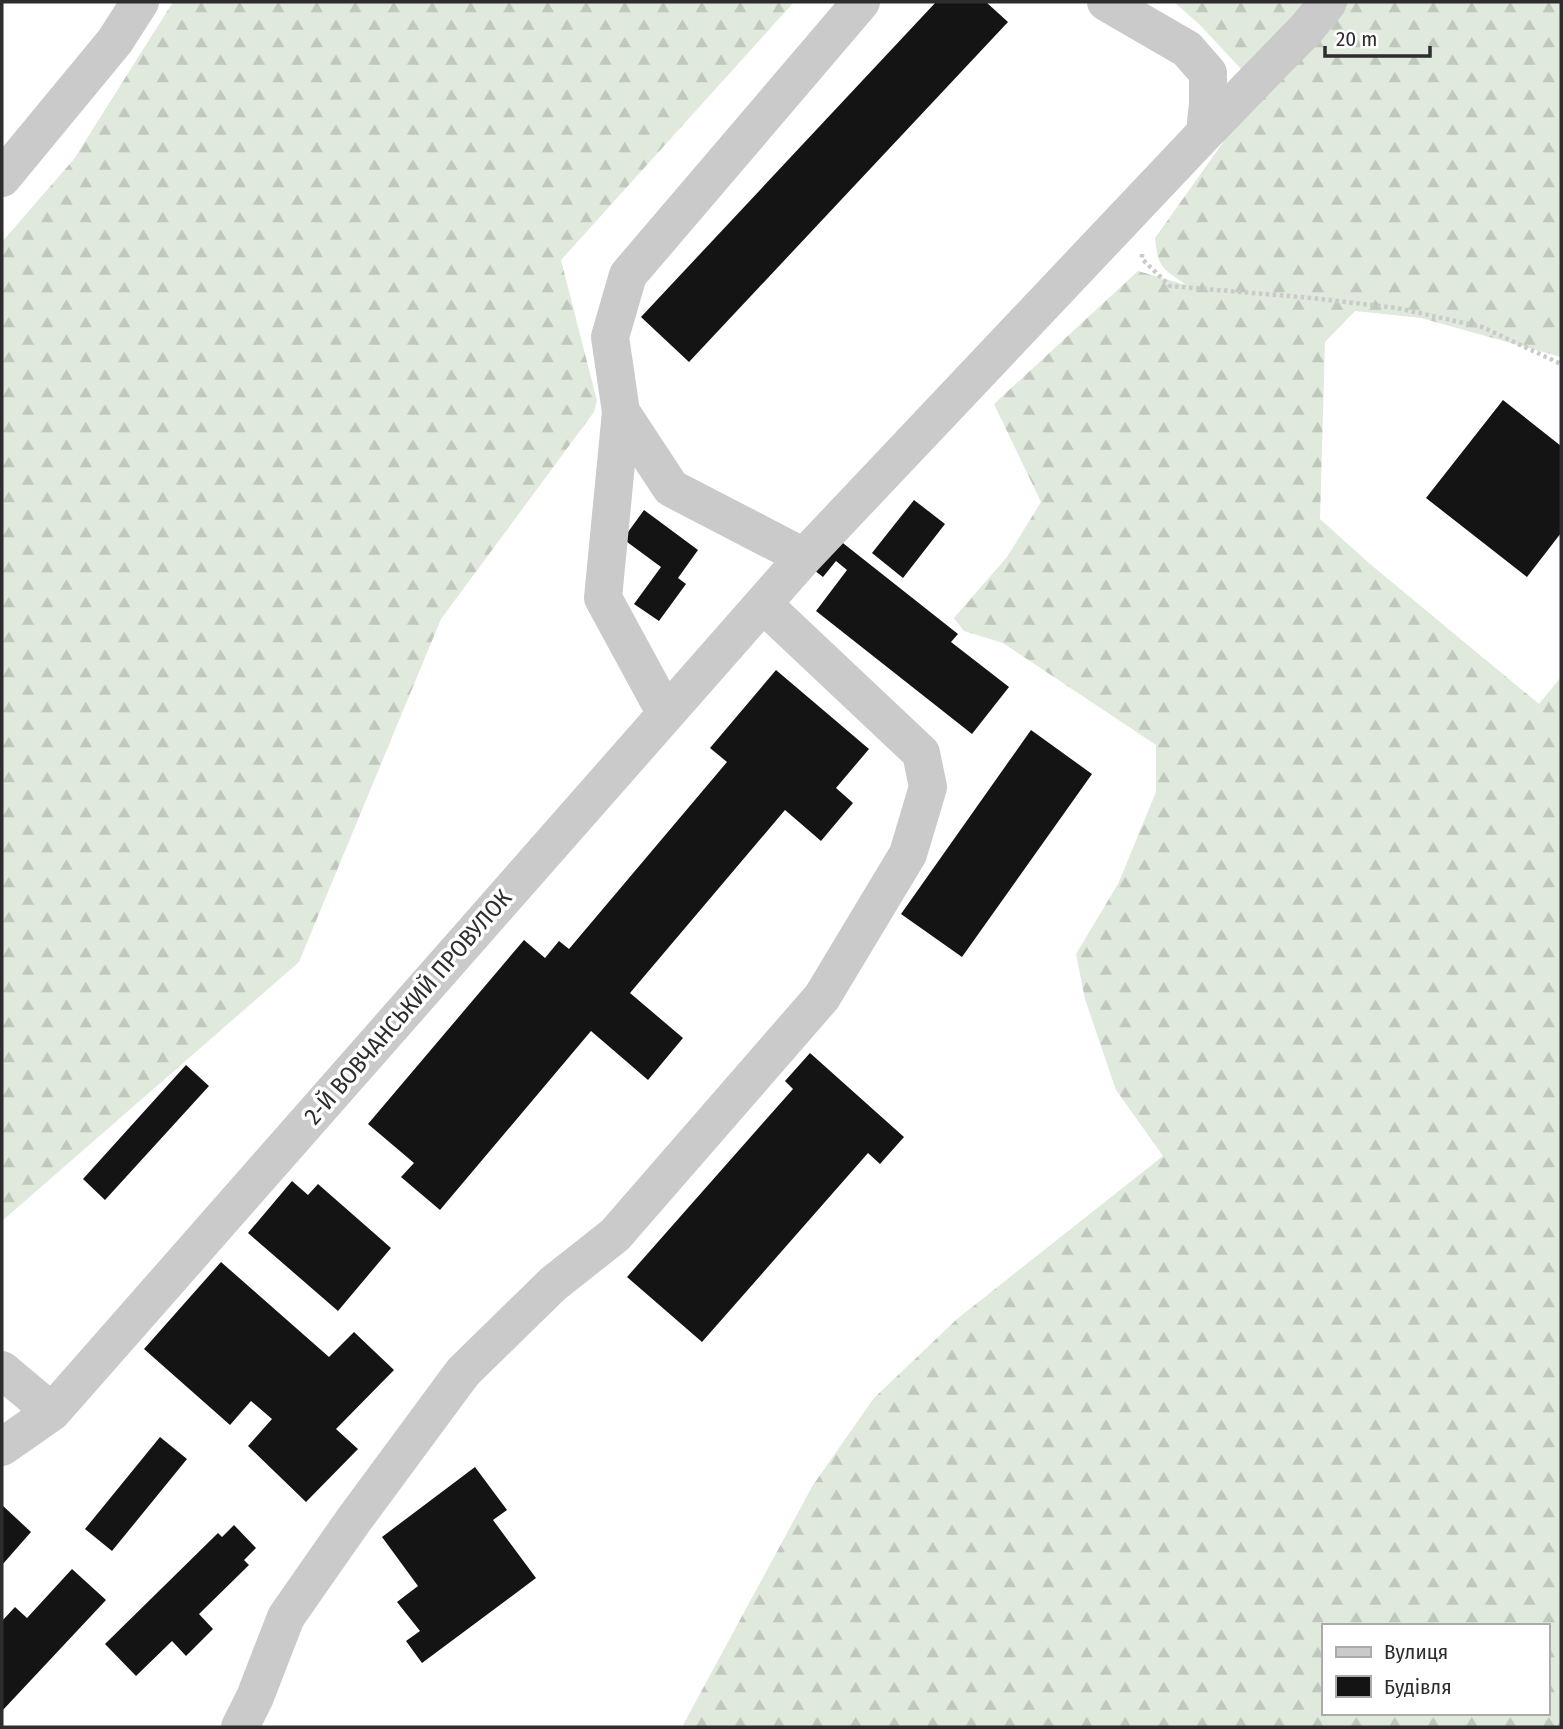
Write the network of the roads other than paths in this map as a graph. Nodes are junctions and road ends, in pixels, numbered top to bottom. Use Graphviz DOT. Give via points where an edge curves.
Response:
graph roads {
  1 [pos="140,2"];
  2 [pos="862,2"];
  3 [pos="1105,2"];
  4 [pos="1328,2"];
  5 [pos="1205,133"];
  6 [pos="2,178"];
  7 [pos="621,412"];
  8 [pos="804,557"];
  9 [pos="763,604"];
  10 [pos="666,714"];
  11 [pos="2,1370"];
  12 [pos="52,1412"];
  13 [pos="2,1447"];
  14 [pos="240,1727"];
  1 -- 6 [label="street" via="115,41"];
  2 -- 7 [label="street" via="628,275 610,337"];
  3 -- 5 [label="street" via="1187,49 1208,73"];
  4 -- 5 [label="street, 2-Й ВОВЧАНСЬКИЙ ПРОВУЛОК"];
  5 -- 8 [label="street, 2-Й ВОВЧАНСЬКИЙ ПРОВУЛОК"];
  7 -- 8 [label="street" via="671,488"];
  7 -- 10 [label="street" via="603,598"];
  8 -- 9 [label="street, 2-Й ВОВЧАНСЬКИЙ ПРОВУЛОК"];
  9 -- 10 [label="street, 2-Й ВОВЧАНСЬКИЙ ПРОВУЛОК"];
  9 -- 14 [label="street" via="921,754 928,787 908,854 821,997 615,1235 553,1284 463,1372 286,1617"];
  10 -- 12 [label="street, 2-Й ВОВЧАНСЬКИЙ ПРОВУЛОК"];
  11 -- 12 [label="street"];
  12 -- 13 [label="street, 2-Й ВОВЧАНСЬКИЙ ПРОВУЛОК"];
}
